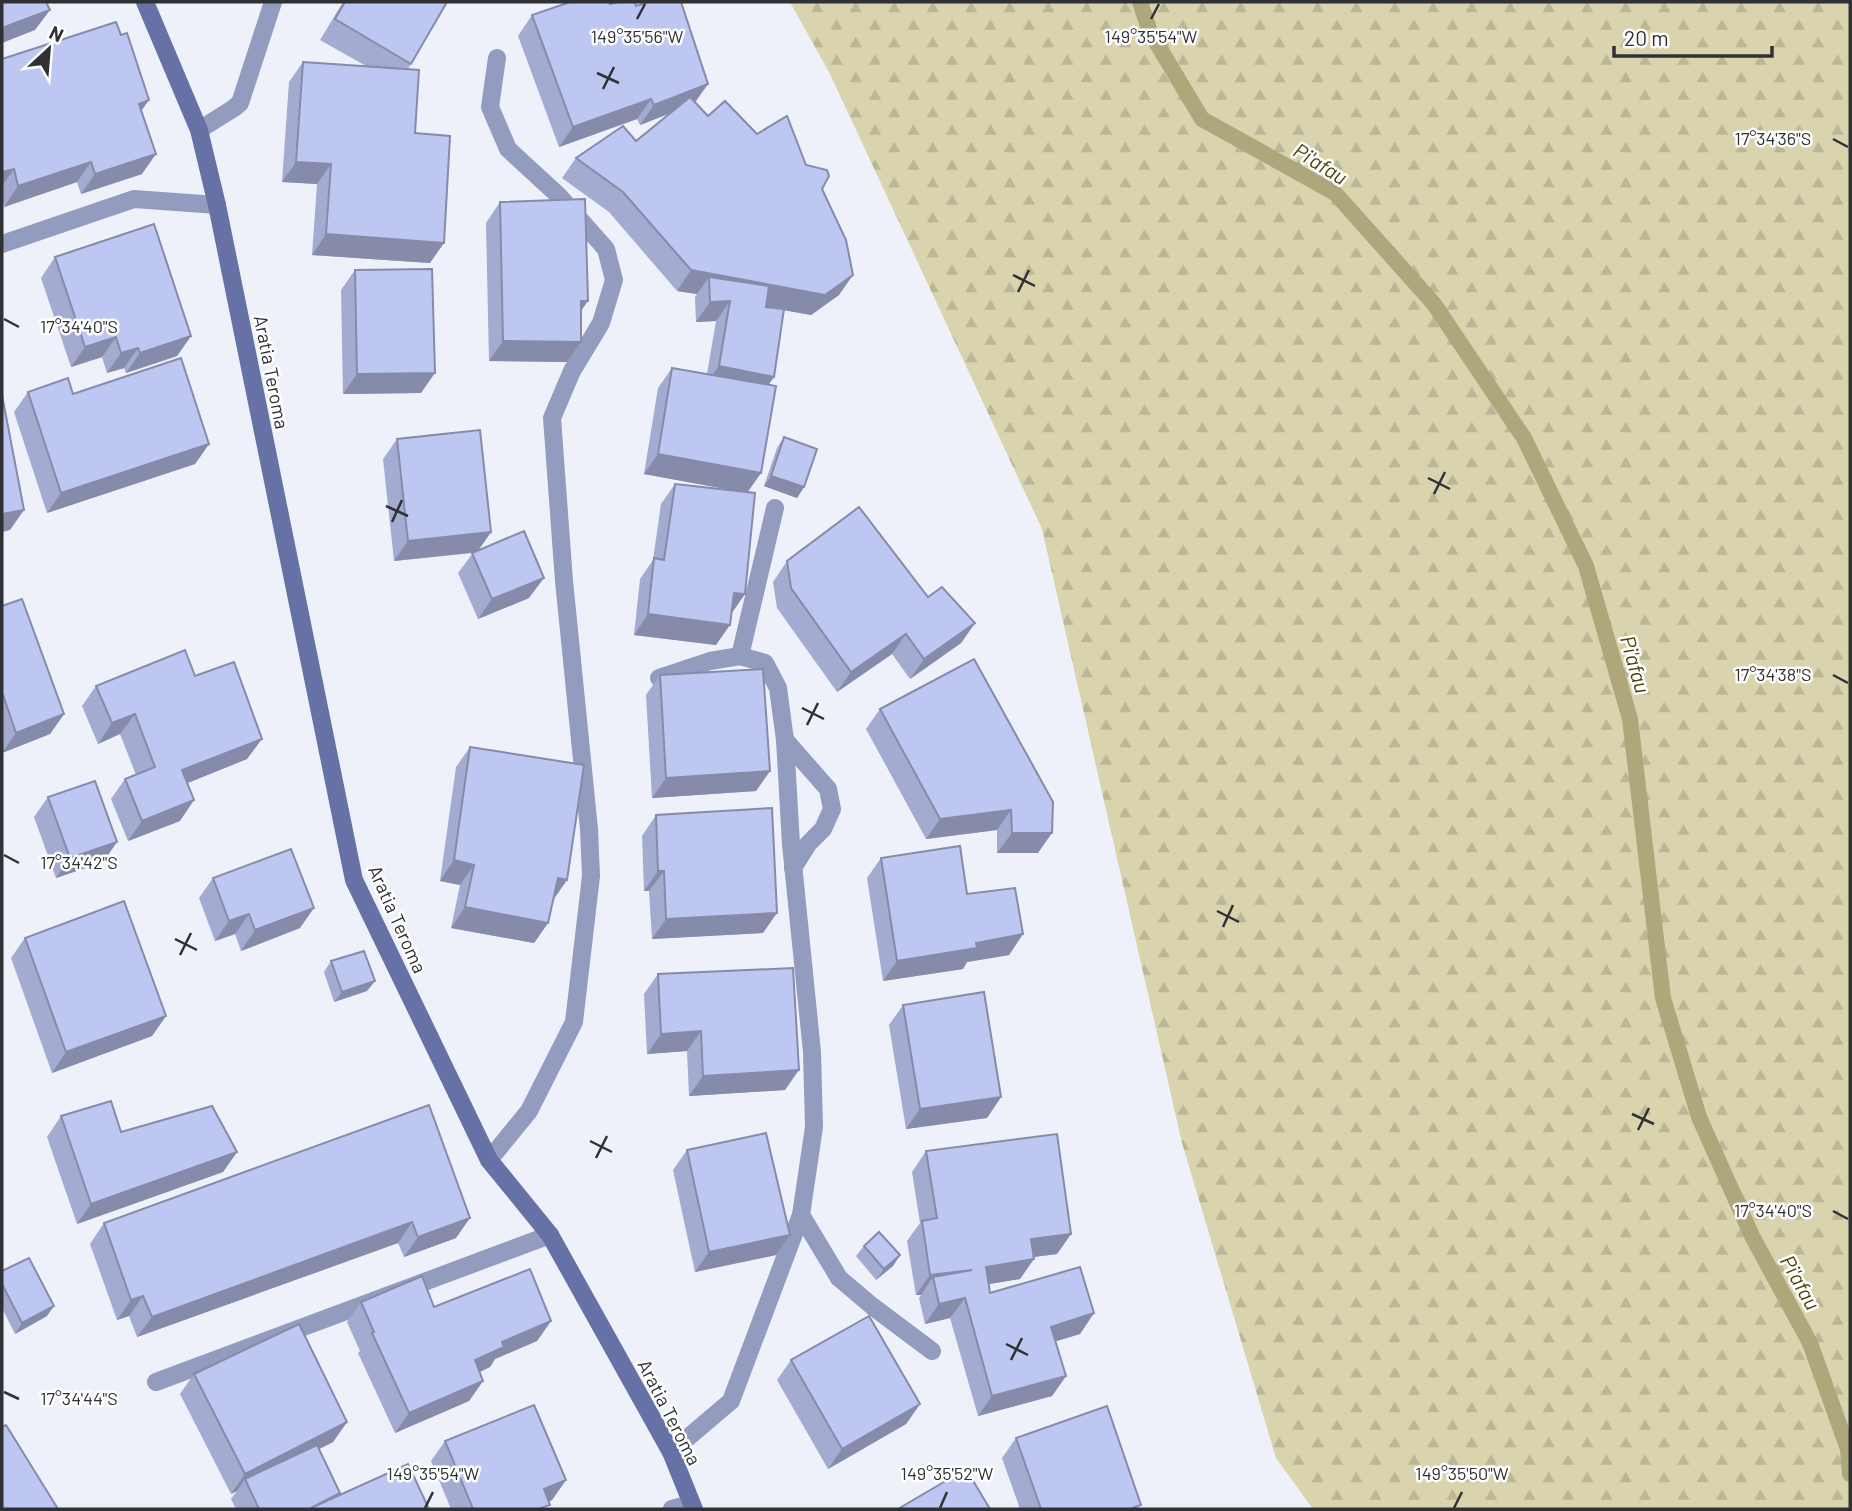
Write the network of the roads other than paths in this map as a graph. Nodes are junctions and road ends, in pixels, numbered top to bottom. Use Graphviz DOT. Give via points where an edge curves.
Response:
graph roads {
  1 [pos="145,2"];
  2 [pos="272,2"];
  3 [pos="497,58"];
  4 [pos="199,130"];
  5 [pos="217,205"];
  6 [pos="2,244"];
  7 [pos="775,508"];
  8 [pos="740,656"];
  9 [pos="659,678"];
  10 [pos="785,740"];
  11 [pos="793,868"];
  12 [pos="489,1160"];
  13 [pos="801,1215"];
  14 [pos="550,1235"];
  15 [pos="932,1351"];
  16 [pos="156,1382"];
  17 [pos="671,1451"];
  18 [pos="692,1506"];
  19 [pos="672,1509"];
  1 -- 4 [label="main road, Aratia Teroma"];
  2 -- 4 [label="street" via="240,103"];
  3 -- 12 [label="street" via="490,107 508,149 558,195 606,249 614,279 601,323 572,371 552,418 591,864 574,1022 529,1111"];
  4 -- 5 [label="main road, Aratia Teroma"];
  5 -- 6 [label="street" via="134,198"];
  5 -- 12 [label="main road, Aratia Teroma" via="354,880"];
  7 -- 8 [label="street"];
  8 -- 9 [label="street"];
  8 -- 10 [label="street" via="765,663 778,688"];
  10 -- 11 [label="street"];
  10 -- 11 [label="street" via="828,789 832,809 823,829"];
  11 -- 13 [label="street" via="812,1052 814,1127"];
  12 -- 14 [label="main road, Aratia Teroma"];
  13 -- 15 [label="street" via="839,1278"];
  13 -- 17 [label="street" via="731,1401"];
  14 -- 16 [label="street"];
  14 -- 17 [label="main road, Aratia Teroma"];
  17 -- 18 [label="main road, Aratia Teroma"];
  18 -- 19 [label="street, Aratia Teroma"];
}
